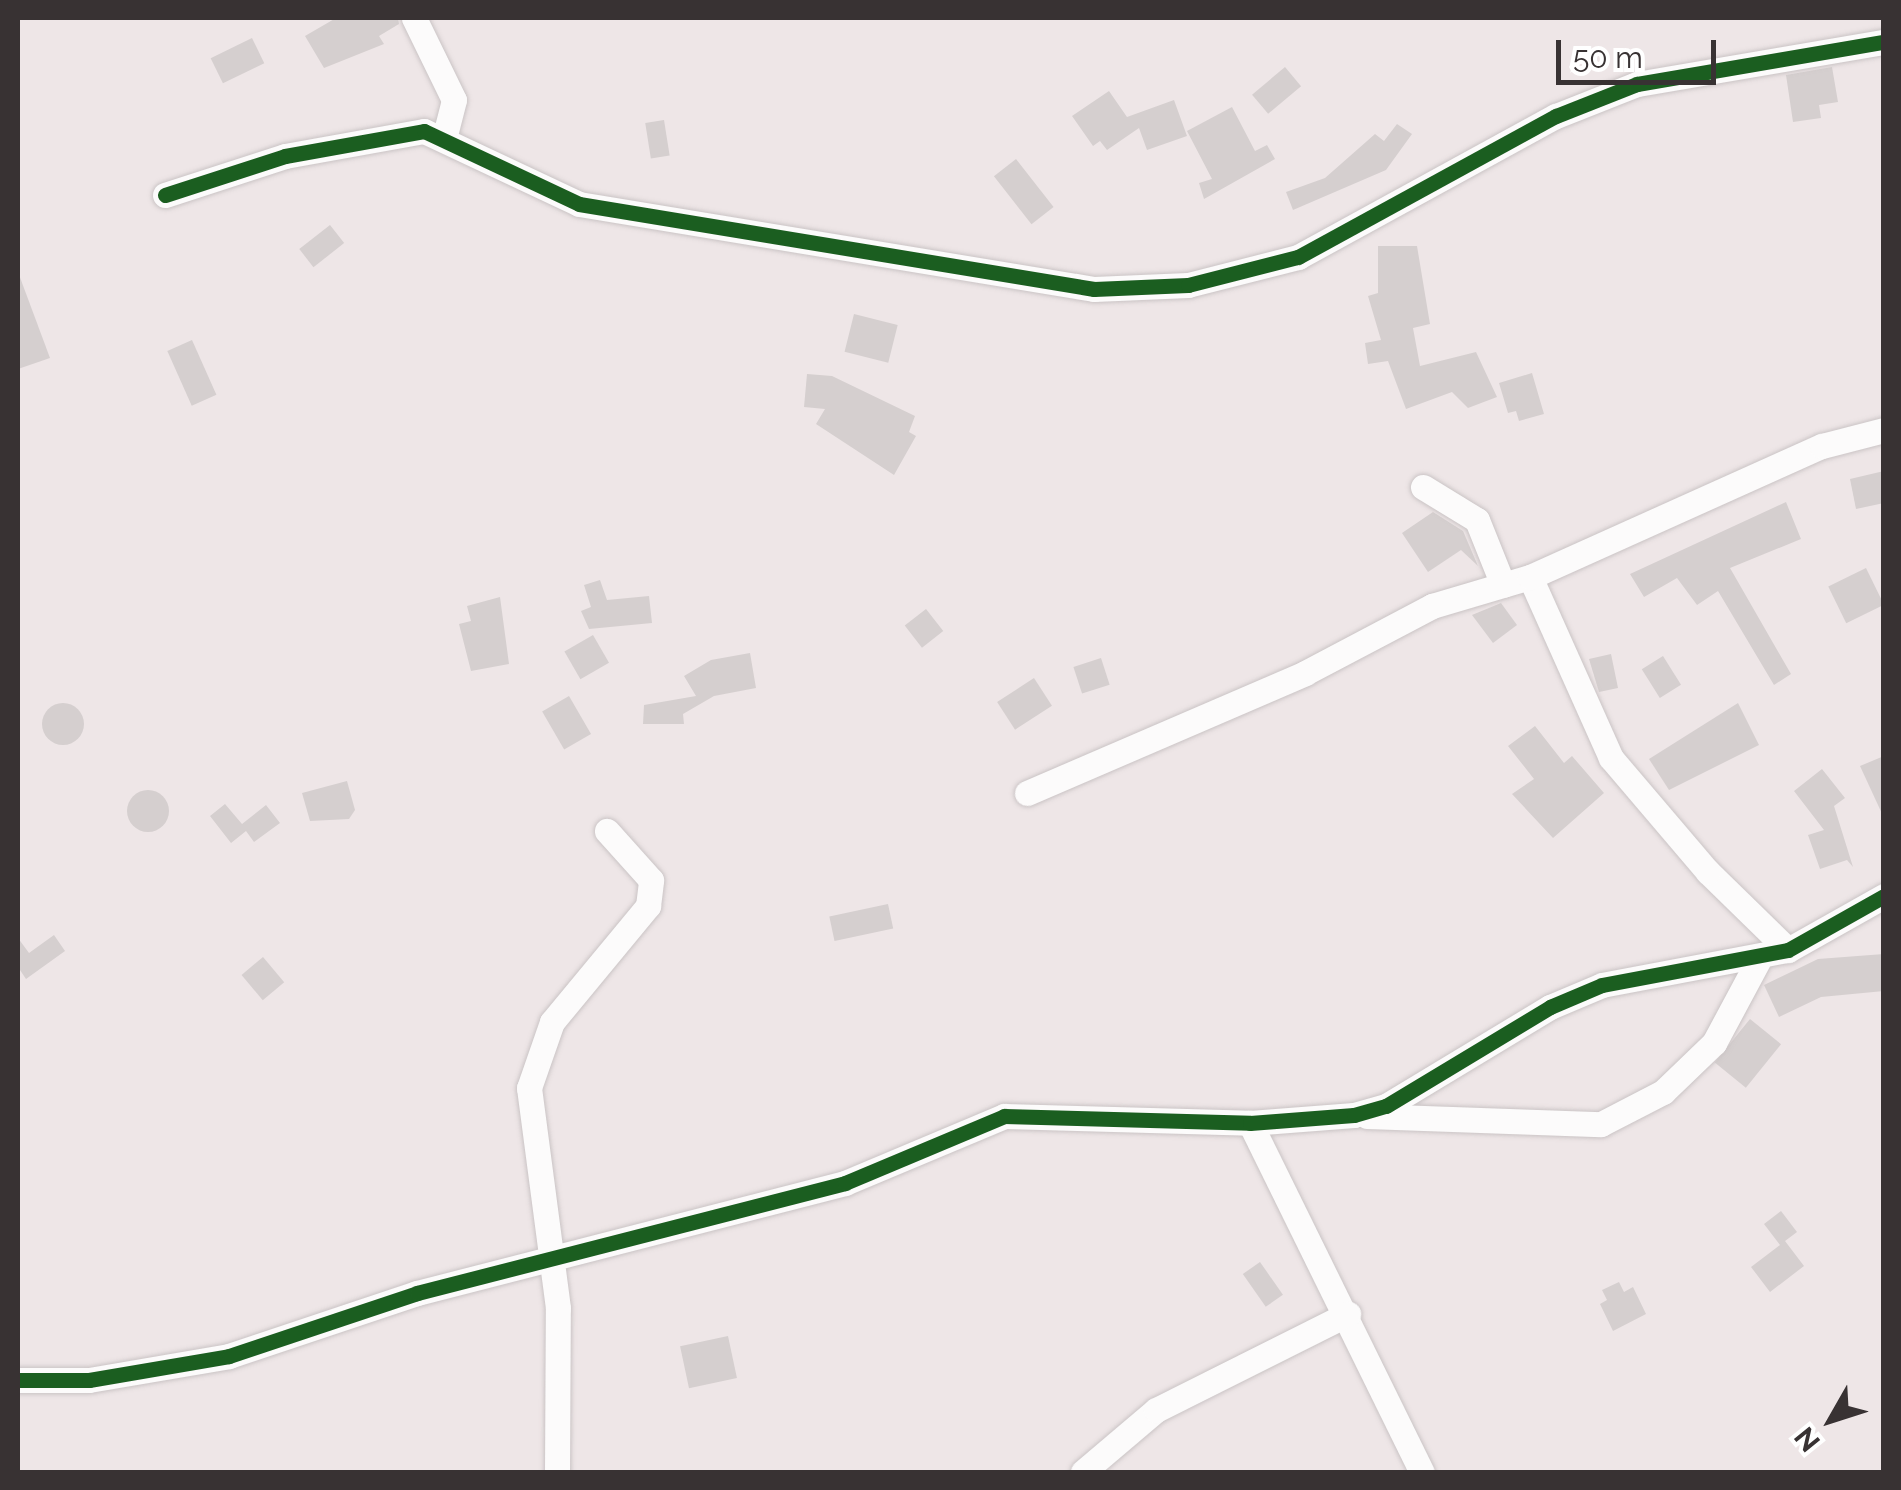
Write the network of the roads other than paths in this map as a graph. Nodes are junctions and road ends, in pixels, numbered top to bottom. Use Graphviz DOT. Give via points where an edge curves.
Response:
graph roads {
  1 [pos="414,18"];
  2 [pos="1884,42"];
  3 [pos="444,139"];
  4 [pos="165,194"];
  5 [pos="1884,430"];
  6 [pos="1423,487"];
  7 [pos="1530,577"];
  8 [pos="1503,585"];
  9 [pos="1027,793"];
  10 [pos="607,831"];
  11 [pos="1884,896"];
  12 [pos="1788,950"];
  13 [pos="1759,958"];
  14 [pos="1354,1115"];
  15 [pos="1250,1123"];
  16 [pos="552,1258"];
  17 [pos="1348,1314"];
  18 [pos="18,1380"];
  19 [pos="557,1472"];
  20 [pos="1084,1472"];
  21 [pos="1422,1472"];
  1 -- 3 [label="street" via="454,100"];
  2 -- 3 [label="street" via="1637,84 1556,116 1298,257 1188,285 1094,289 579,204 486,167"];
  3 -- 4 [label="street" via="424,132 369,136"];
  5 -- 7 [label="street" via="1822,446"];
  6 -- 8 [label="street" via="1477,520"];
  7 -- 8 [label="street"];
  7 -- 12 [label="street" via="1611,758 1708,872"];
  8 -- 9 [label="street" via="1432,606 1306,673"];
  10 -- 16 [label="street" via="652,880 648,906 552,1022 530,1088"];
  11 -- 12 [label="street"];
  12 -- 13 [label="street"];
  13 -- 14 [label="street" via="1602,985 1550,1007 1386,1106"];
  13 -- 14 [label="street" via="1714,1043 1663,1092 1600,1124"];
  14 -- 15 [label="street"];
  15 -- 16 [label="street" via="1004,1116 845,1183"];
  15 -- 17 [label="street"];
  16 -- 18 [label="street" via="229,1356 89,1380"];
  16 -- 19 [label="street"];
  17 -- 20 [label="street" via="1156,1410"];
  17 -- 21 [label="street"];
}
